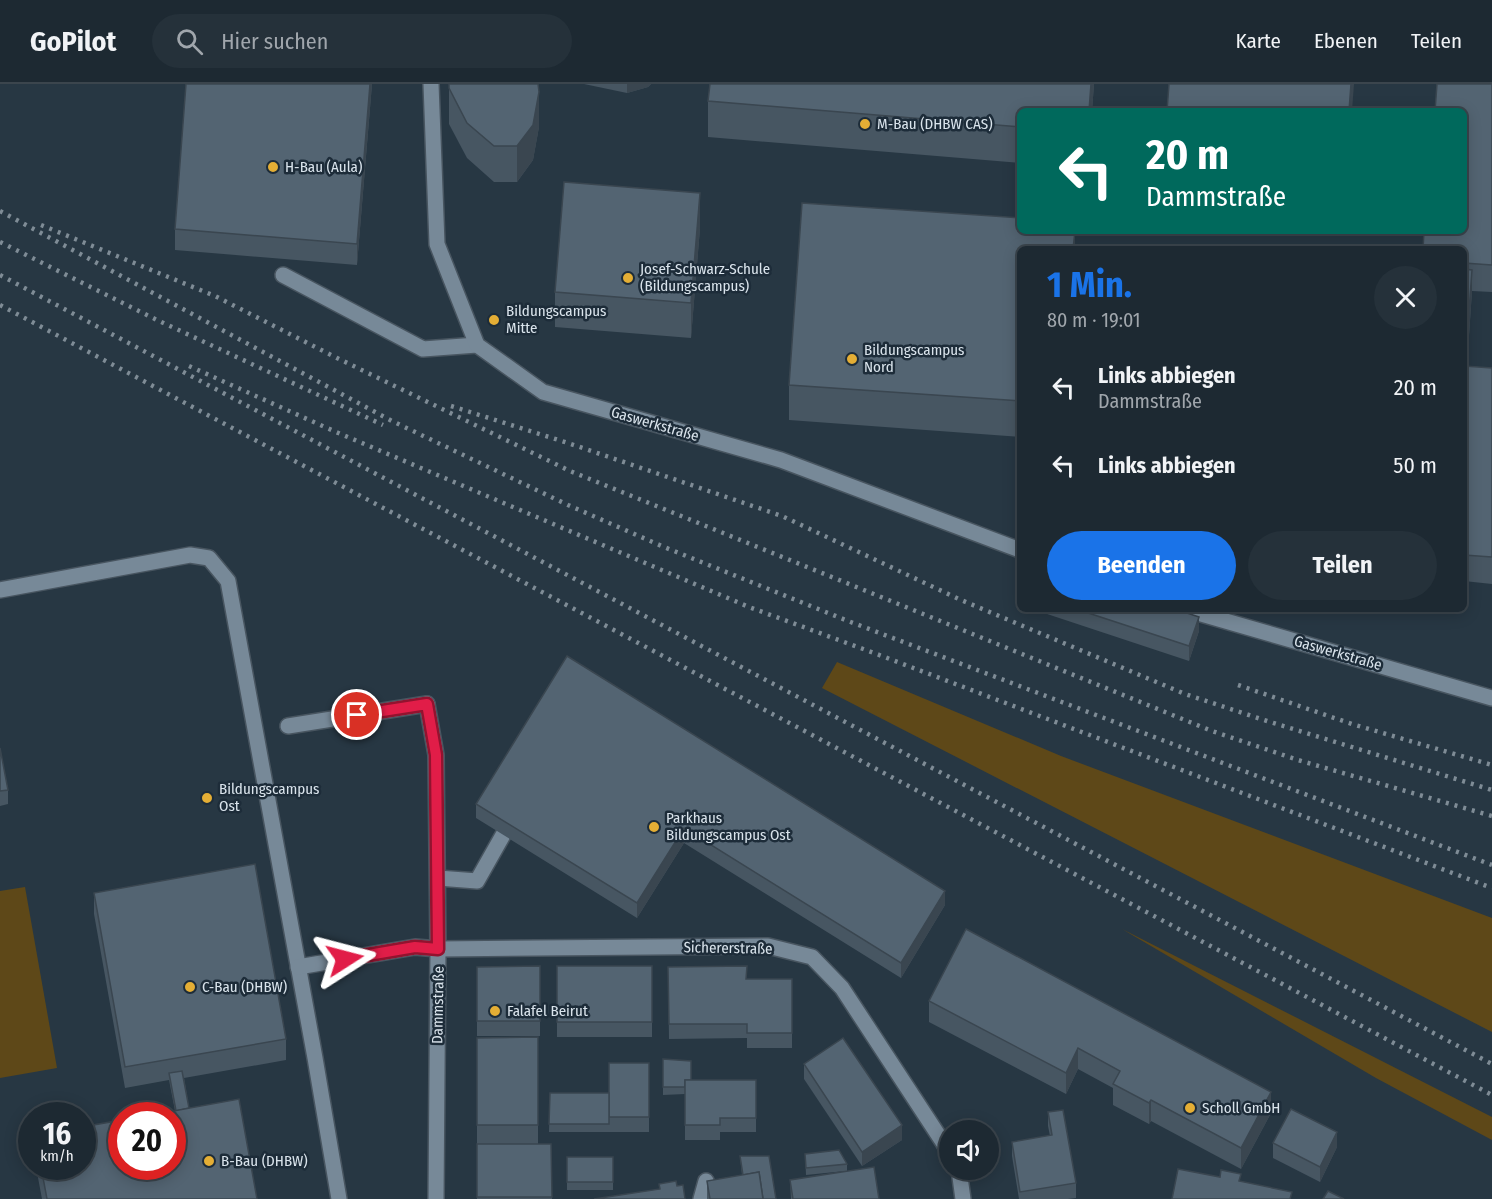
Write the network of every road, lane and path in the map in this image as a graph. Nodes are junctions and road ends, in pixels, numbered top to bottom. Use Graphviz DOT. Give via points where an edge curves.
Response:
graph roads {
  1 [pos="432,84"];
  2 [pos="283,275"];
  3 [pos="477,345"];
  4 [pos="1017,549"];
  5 [pos="0,590"];
  6 [pos="1194,612"];
  7 [pos="1492,698"];
  8 [pos="288,726"];
  9 [pos="503,835"];
  10 [pos="438,878"];
  11 [pos="438,949"];
  12 [pos="298,967"];
  13 [pos="939,1136"];
  14 [pos="960,1180"];
  15 [pos="706,1181"];
  16 [pos="339,1199"];
  17 [pos="436,1199"];
  18 [pos="701,1199"];
  19 [pos="963,1199"];
  1 -- 3 [label="street" via="438,244"];
  2 -- 3 [label="street" via="423,350"];
  3 -- 4 [label="street, Gaswerkstraße" via="543,393 781,460"];
  5 -- 12 [label="street" via="190,555 209,558 228,581"];
  6 -- 7 [label="street, Gaswerkstraße"];
  8 -- 10 [label="street, Dammstraße" via="427,704 436,755"];
  9 -- 10 [label="street" via="477,882"];
  10 -- 11 [label="street, Dammstraße"];
  11 -- 12 [label="street, Sichererstraße" via="415,947"];
  11 -- 13 [label="street, Sichererstraße" via="768,946 812,957 842,988"];
  11 -- 17 [label="street, Dammstraße"];
  12 -- 16 [label="street"];
  14 -- 19 [label="street"];
  15 -- 18 [label="street"];
}
